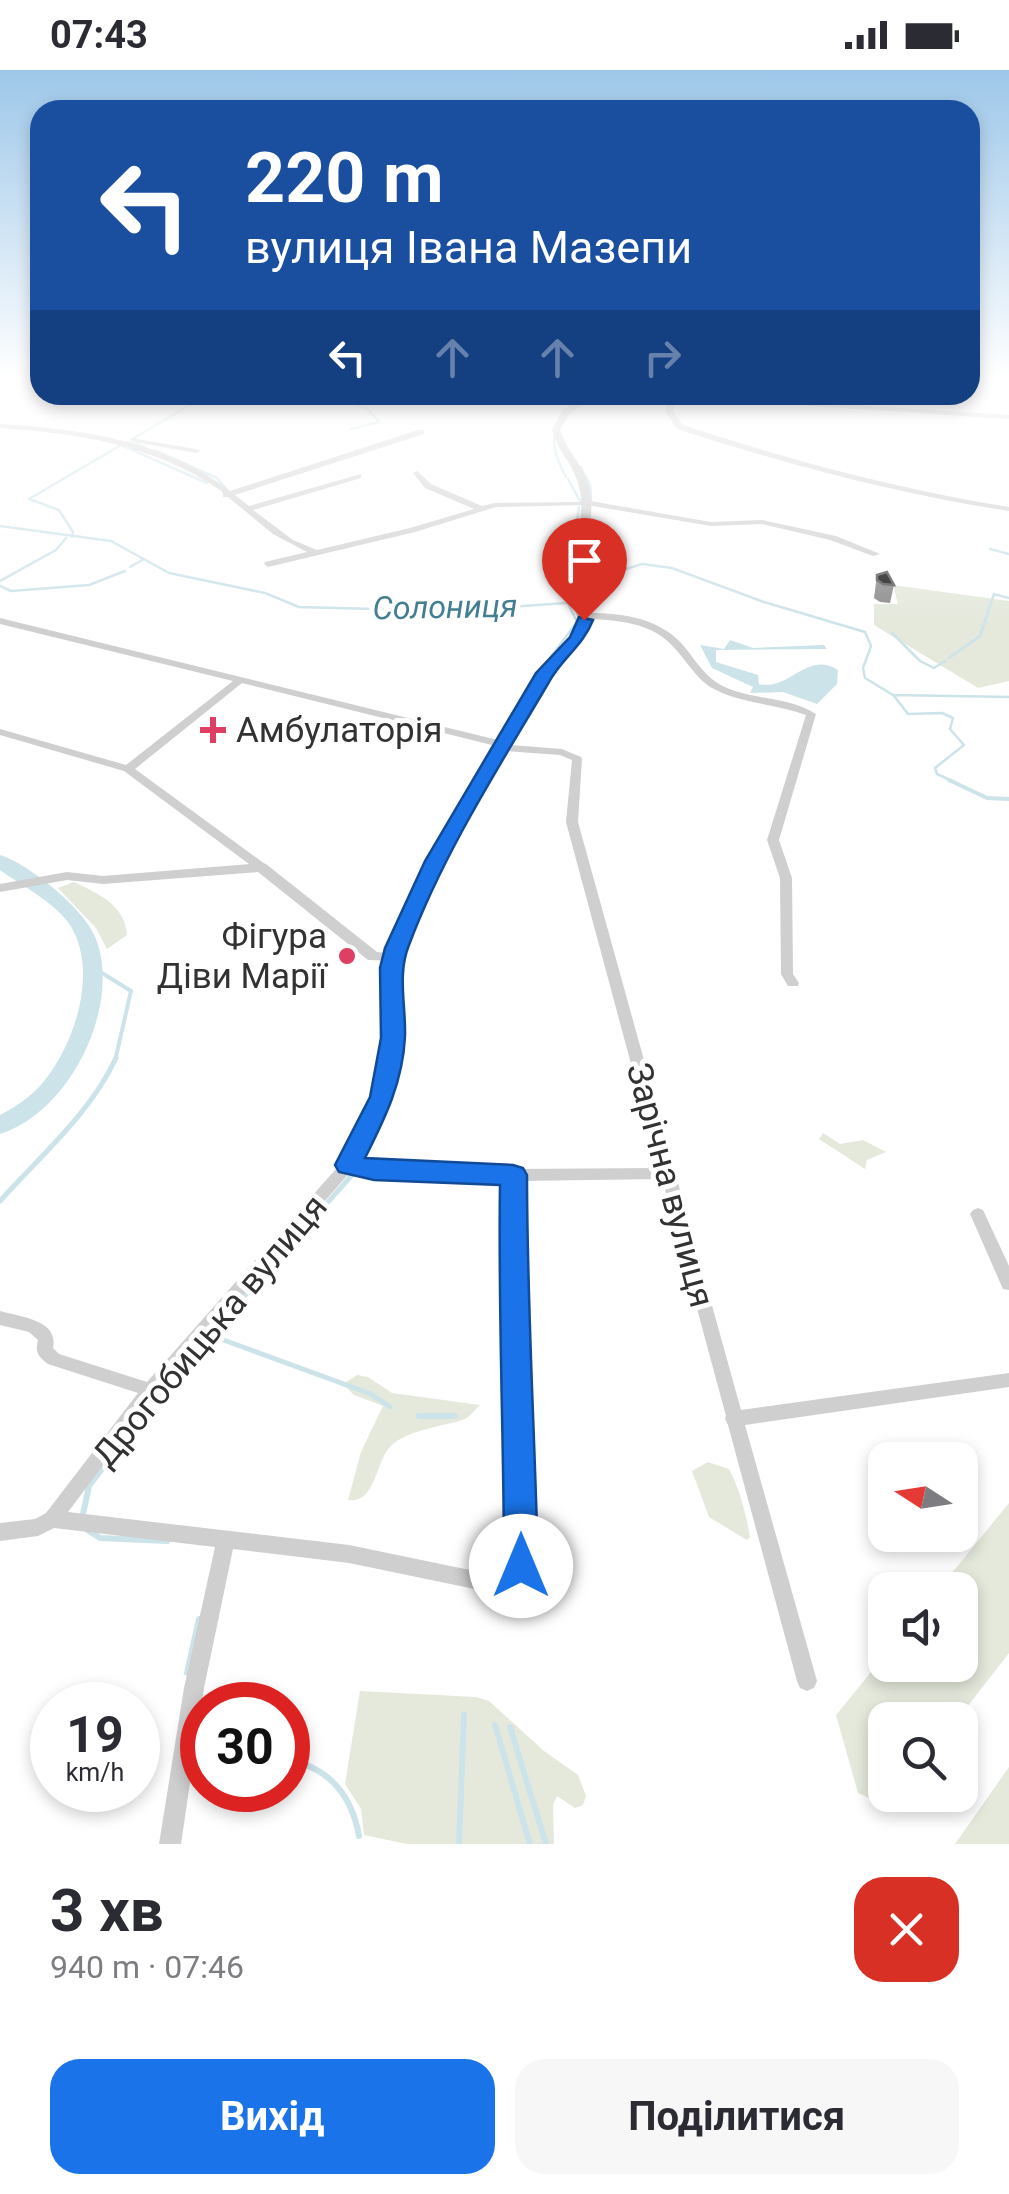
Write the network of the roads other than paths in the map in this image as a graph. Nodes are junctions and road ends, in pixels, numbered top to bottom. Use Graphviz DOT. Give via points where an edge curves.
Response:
graph roads {
  1 [pos="170,463"];
  2 [pos="326,463"];
  3 [pos="570,463"];
  4 [pos="799,463"];
  5 [pos="417,473"];
  6 [pos="358,476"];
  7 [pos="226,495"];
  8 [pos="584,503"];
  9 [pos="482,508"];
  10 [pos="248,509"];
  11 [pos="1009,509"];
  12 [pos="319,553"];
  13 [pos="876,554"];
  14 [pos="268,564"];
  15 [pos="581,611"];
  16 [pos="0,620"];
  17 [pos="240,679"];
  18 [pos="0,732"];
  19 [pos="505,746"];
  20 [pos="128,769"];
  21 [pos="260,867"];
  22 [pos="0,888"];
  23 [pos="392,958"];
  24 [pos="794,984"];
  25 [pos="348,1165"];
  26 [pos="668,1173"];
  27 [pos="513,1175"];
  28 [pos="978,1214"];
  29 [pos="1009,1284"];
  30 [pos="0,1318"];
  31 [pos="1009,1380"];
  32 [pos="150,1390"];
  33 [pos="734,1419"];
  34 [pos="52,1519"];
  35 [pos="0,1532"];
  36 [pos="225,1542"];
  37 [pos="807,1681"];
  38 [pos="170,1844"];
  1 -- 7 [label="street" via="207,478"];
  2 -- 7 [label="street"];
  3 -- 8 [label="street" via="584,485"];
  4 -- 11 [label="street" via="877,486"];
  5 -- 9 [label="street" via="428,486"];
  6 -- 10 [label="street"];
  7 -- 10 [label="street"];
  8 -- 9 [label="street"];
  8 -- 13 [label="street" via="711,524 762,522"];
  8 -- 15 [label="street" via="569,588"];
  9 -- 12 [label="street"];
  10 -- 12 [label="street"];
  12 -- 14 [label="street"];
  15 -- 19 [label="street, Дрогобицька вулиця" via="582,632 545,673"];
  15 -- 24 [label="street" via="653,628 675,641 712,685 812,714 773,840 786,878 788,974"];
  16 -- 17 [label="street"];
  17 -- 19 [label="street"];
  17 -- 20 [label="street"];
  18 -- 20 [label="street"];
  19 -- 23 [label="street, Дрогобицька вулиця" via="436,861"];
  19 -- 26 [label="street, Зарічна вулиця" via="577,759 572,822"];
  20 -- 21 [label="street"];
  21 -- 22 [label="street" via="103,880 58,876"];
  21 -- 23 [label="street" via="373,957"];
  23 -- 25 [label="street, Дрогобицька вулиця" via="390,1064 372,1125"];
  25 -- 27 [label="street"];
  25 -- 32 [label="street, Дрогобицька вулиця"];
  26 -- 27 [label="street"];
  26 -- 33 [label="street, Зарічна вулиця"];
  27 -- 36 [label="street" via="519,1574 504,1584 489,1583 349,1554"];
  28 -- 29 [label="street"];
  30 -- 32 [label="street" via="42,1332 44,1351 54,1359"];
  31 -- 33 [label="street"];
  32 -- 34 [label="street, Дрогобицька вулиця"];
  33 -- 37 [label="street, Зарічна вулиця"];
  34 -- 35 [label="street"];
  34 -- 36 [label="street"];
  36 -- 38 [label="street"];
}
